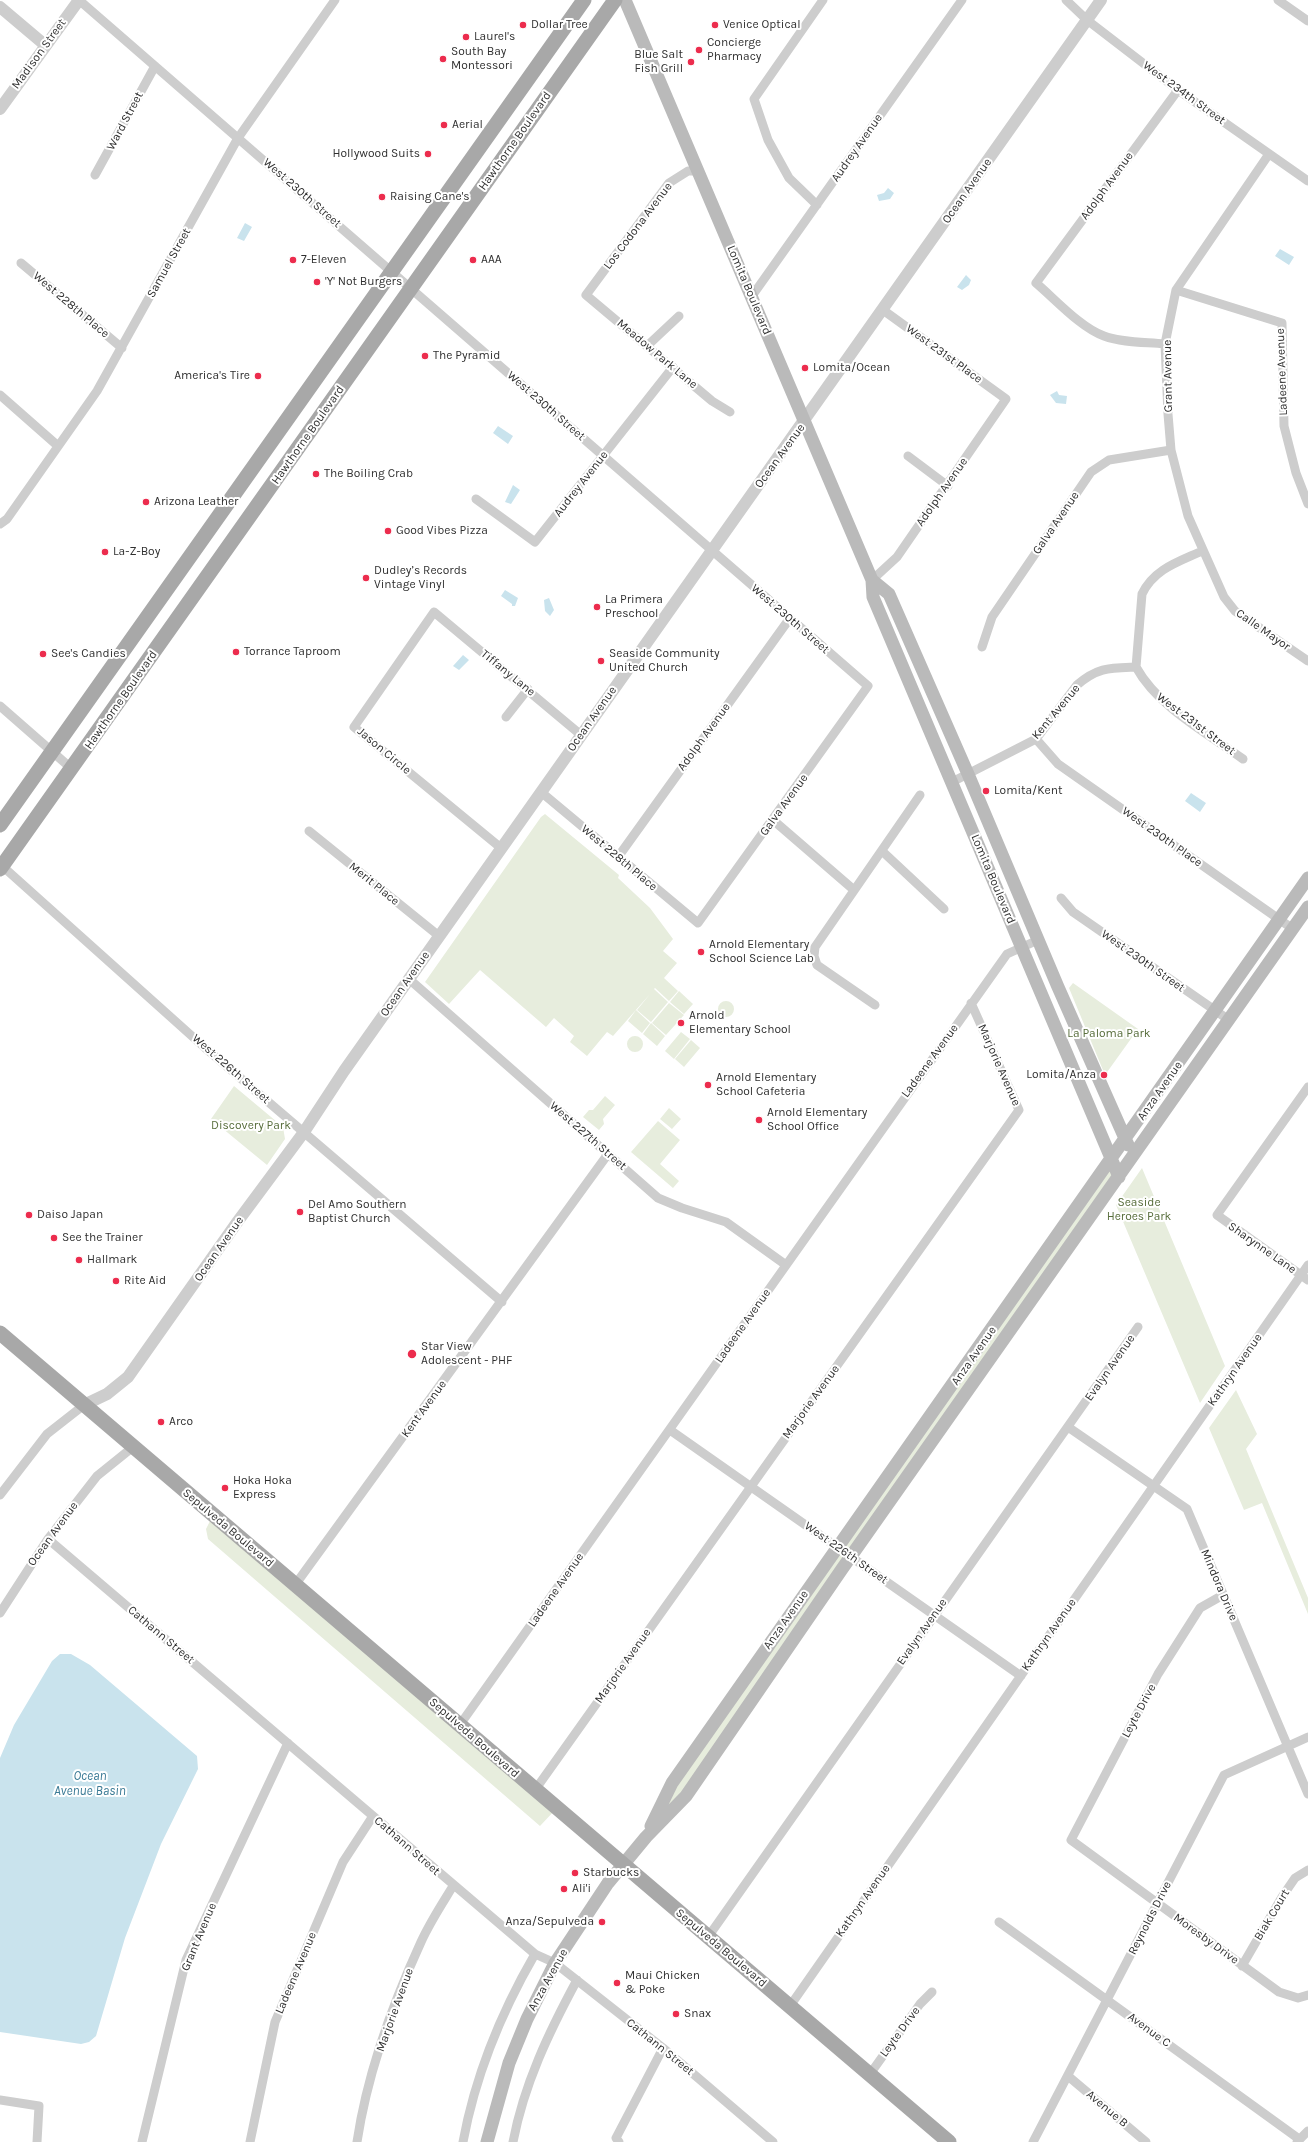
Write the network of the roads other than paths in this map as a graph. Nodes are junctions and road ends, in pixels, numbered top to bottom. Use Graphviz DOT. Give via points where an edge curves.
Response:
graph roads {
  1 [pos="79,0"];
  2 [pos="335,0"];
  3 [pos="584,0"];
  4 [pos="615,0"];
  5 [pos="625,0"];
  6 [pos="823,0"];
  7 [pos="962,0"];
  8 [pos="1066,0"];
  9 [pos="1101,0"];
  10 [pos="1278,0"];
  11 [pos="0,7"];
  12 [pos="1087,20"];
  13 [pos="1308,21"];
  14 [pos="45,45"];
  15 [pos="155,66"];
  16 [pos="1178,90"];
  17 [pos="0,109"];
  18 [pos="238,138"];
  19 [pos="1269,154"];
  20 [pos="699,171"];
  21 [pos="95,175"];
  22 [pos="1308,181"];
  23 [pos="817,204"];
  24 [pos="20,263"];
  25 [pos="391,271"];
  26 [pos="411,288"];
  27 [pos="1176,290"];
  28 [pos="586,295"];
  29 [pos="752,296"];
  30 [pos="883,310"];
  31 [pos="679,316"];
  32 [pos="1165,344"];
  33 [pos="647,346"];
  34 [pos="122,348"];
  35 [pos="672,367"];
  36 [pos="0,395"];
  37 [pos="1006,399"];
  38 [pos="730,412"];
  39 [pos="805,421"];
  40 [pos="58,446"];
  41 [pos="1171,450"];
  42 [pos="603,455"];
  43 [pos="908,456"];
  44 [pos="948,486"];
  45 [pos="476,499"];
  46 [pos="1308,504"];
  47 [pos="0,524"];
  48 [pos="711,550"];
  49 [pos="1202,552"];
  50 [pos="872,580"];
  51 [pos="434,612"];
  52 [pos="790,618"];
  53 [pos="982,647"];
  54 [pos="1308,661"];
  55 [pos="1136,668"];
  56 [pos="868,686"];
  57 [pos="528,689"];
  58 [pos="0,706"];
  59 [pos="506,717"];
  60 [pos="581,735"];
  61 [pos="1036,739"];
  62 [pos="53,752"];
  63 [pos="1243,759"];
  64 [pos="72,769"];
  65 [pos="968,774"];
  66 [pos="952,782"];
  67 [pos="541,792"];
  68 [pos="920,795"];
  69 [pos="773,820"];
  70 [pos="0,825"];
  71 [pos="309,831"];
  72 [pos="501,848"];
  73 [pos="882,851"];
  74 [pos="618,857"];
  75 [pos="1,866"];
  76 [pos="1308,878"];
  77 [pos="854,890"];
  78 [pos="1061,898"];
  79 [pos="1308,907"];
  80 [pos="944,909"];
  81 [pos="1279,919"];
  82 [pos="698,923"];
  83 [pos="1293,929"];
  84 [pos="439,936"];
  85 [pos="1038,940"];
  86 [pos="1021,947"];
  87 [pos="408,979"];
  88 [pos="972,1003"];
  89 [pos="875,1005"];
  90 [pos="1216,1011"];
  91 [pos="1229,1020"];
  92 [pos="1308,1087"];
  93 [pos="304,1132"];
  94 [pos="1126,1140"];
  95 [pos="608,1154"];
  96 [pos="1132,1157"];
  97 [pos="1112,1160"];
  98 [pos="1119,1177"];
  99 [pos="786,1265"];
  100 [pos="1308,1265"];
  101 [pos="1304,1278"];
  102 [pos="502,1302"];
  103 [pos="1138,1327"];
  104 [pos="0,1333"];
  105 [pos="84,1405"];
  106 [pos="1068,1427"];
  107 [pos="670,1430"];
  108 [pos="132,1447"];
  109 [pos="751,1486"];
  110 [pos="1153,1487"];
  111 [pos="0,1495"];
  112 [pos="48,1539"];
  113 [pos="837,1546"];
  114 [pos="851,1556"];
  115 [pos="295,1585"];
  116 [pos="1223,1595"];
  117 [pos="0,1613"];
  118 [pos="934,1615"];
  119 [pos="1021,1676"];
  120 [pos="459,1726"];
  121 [pos="1308,1737"];
  122 [pos="288,1743"];
  123 [pos="1287,1745"];
  124 [pos="535,1790"];
  125 [pos="1308,1794"];
  126 [pos="373,1816"];
  127 [pos="646,1837"];
  128 [pos="1071,1840"];
  129 [pos="622,1865"];
  130 [pos="1308,1870"];
  131 [pos="453,1886"];
  132 [pos="1157,1903"];
  133 [pos="999,1922"];
  134 [pos="708,1937"];
  135 [pos="535,1954"];
  136 [pos="556,1963"];
  137 [pos="1242,1966"];
  138 [pos="577,1980"];
  139 [pos="932,1992"];
  140 [pos="1308,1995"];
  141 [pos="1107,2000"];
  142 [pos="790,2006"];
  143 [pos="662,2048"];
  144 [pos="870,2074"];
  145 [pos="1068,2076"];
  146 [pos="0,2100"];
  147 [pos="1308,2131"];
  148 [pos="618,2140"];
  149 [pos="1298,2140"];
  150 [pos="37,2142"];
  151 [pos="142,2142"];
  152 [pos="250,2142"];
  153 [pos="358,2142"];
  154 [pos="463,2142"];
  155 [pos="487,2142"];
  156 [pos="513,2142"];
  157 [pos="773,2142"];
  158 [pos="949,2142"];
  159 [pos="1033,2142"];
  160 [pos="1146,2142"];
  1 -- 14 [label="street, Madison Street"];
  1 -- 15 [label="street, West 230th Street"];
  2 -- 18 [label="street, Samuel Street"];
  3 -- 25 [label="main road"];
  4 -- 26 [label="main road, Hawthorne Boulevard"];
  5 -- 20 [label="main road, Lomita Boulevard"];
  6 -- 23 [label="street" via="754,99 768,140 788,178"];
  7 -- 23 [label="street, Audrey Avenue"];
  8 -- 12 [label="street, West 234th Street"];
  9 -- 12 [label="street, Ocean Avenue"];
  10 -- 13 [label="street"];
  11 -- 14 [label="street"];
  12 -- 16 [label="street, West 234th Street"];
  12 -- 30 [label="street, Ocean Avenue"];
  14 -- 17 [label="street, Madison Street"];
  15 -- 18 [label="street, West 230th Street"];
  15 -- 21 [label="street, Ward Street"];
  16 -- 19 [label="street, West 234th Street"];
  16 -- 32 [label="street, Adolph Avenue" via="1036,283 1090,329 1104,336"];
  18 -- 25 [label="street, West 230th Street"];
  18 -- 34 [label="street, Samuel Street"];
  19 -- 22 [label="street, West 234th Street"];
  19 -- 27 [label="street, Grant Avenue"];
  20 -- 28 [label="street, Los Codona Avenue" via="688,172 669,183"];
  20 -- 29 [label="main road, Lomita Boulevard"];
  23 -- 29 [label="street, Audrey Avenue"];
  24 -- 34 [label="street, West 228th Place"];
  25 -- 26 [label="street, West 230th Street"];
  25 -- 62 [label="main road"];
  26 -- 42 [label="street, West 230th Street"];
  26 -- 64 [label="main road, Hawthorne Boulevard"];
  27 -- 32 [label="street, Grant Avenue"];
  27 -- 46 [label="street, Ladeene Avenue" via="1282,323 1284,426 1296,473"];
  28 -- 33 [label="street, Meadow Park Lane"];
  29 -- 39 [label="main road, Lomita Boulevard"];
  30 -- 37 [label="street, West 231st Place"];
  30 -- 39 [label="street, Ocean Avenue"];
  31 -- 33 [label="street"];
  32 -- 41 [label="street, Grant Avenue" via="1165,380"];
  33 -- 35 [label="street, Meadow Park Lane"];
  34 -- 40 [label="street, Samuel Street" via="97,391"];
  35 -- 38 [label="street, Meadow Park Lane" via="712,401"];
  35 -- 42 [label="street, Audrey Avenue"];
  36 -- 40 [label="street"];
  37 -- 44 [label="street, Adolph Avenue"];
  39 -- 48 [label="street, Ocean Avenue"];
  39 -- 50 [label="main road, Lomita Boulevard"];
  40 -- 47 [label="street, Samuel Street" via="7,519"];
  41 -- 49 [label="street, Grant Avenue" via="1188,516"];
  41 -- 53 [label="street, Galva Avenue" via="1109,460 1091,472 992,618"];
  42 -- 45 [label="street, Audrey Avenue" via="535,542"];
  42 -- 48 [label="street, West 230th Street"];
  43 -- 44 [label="street"];
  44 -- 50 [label="street, Adolph Avenue" via="897,557"];
  48 -- 52 [label="street, West 230th Street"];
  48 -- 60 [label="street, Ocean Avenue"];
  49 -- 54 [label="street, Calle Mayor" via="1224,597 1235,611"];
  49 -- 55 [label="street" via="1160,571 1146,584 1142,594"];
  50 -- 65 [label="main road, Lomita Boulevard" via="889,594"];
  50 -- 66 [label="main road, Lomita Boulevard" via="873,597"];
  51 -- 57 [label="street, Tiffany Lane"];
  51 -- 72 [label="street, Jason Circle" via="354,727"];
  52 -- 56 [label="street, West 230th Street"];
  52 -- 74 [label="street, Adolph Avenue"];
  55 -- 61 [label="street, Kent Avenue" via="1106,668 1085,678 1077,684"];
  55 -- 63 [label="street, West 231st Street" via="1162,700"];
  56 -- 69 [label="street, Galva Avenue"];
  57 -- 59 [label="street"];
  57 -- 60 [label="street, Tiffany Lane"];
  58 -- 62 [label="street"];
  60 -- 67 [label="street, Ocean Avenue"];
  61 -- 65 [label="street, Kent Avenue"];
  61 -- 81 [label="street, West 230th Place" via="1058,764"];
  62 -- 64 [label="street"];
  62 -- 70 [label="main road"];
  64 -- 75 [label="main road, Hawthorne Boulevard"];
  65 -- 66 [label="street, Kent Avenue"];
  65 -- 85 [label="main road, Lomita Boulevard"];
  66 -- 86 [label="main road, Lomita Boulevard"];
  67 -- 72 [label="street, Ocean Avenue"];
  67 -- 74 [label="street, West 228th Place"];
  68 -- 73 [label="street"];
  69 -- 77 [label="street"];
  69 -- 82 [label="street, Galva Avenue"];
  71 -- 84 [label="street, Merit Place"];
  72 -- 84 [label="street, Ocean Avenue"];
  73 -- 77 [label="street"];
  73 -- 80 [label="street"];
  74 -- 82 [label="street, West 228th Place"];
  75 -- 93 [label="street, West 226th Street"];
  76 -- 81 [label="main road, Anza Avenue"];
  77 -- 89 [label="street" via="815,947 814,956 817,965"];
  78 -- 90 [label="street, West 230th Street" via="1073,912"];
  79 -- 83 [label="main road, Anza Avenue"];
  81 -- 83 [label="street, West 230th Place"];
  81 -- 90 [label="main road, Anza Avenue"];
  83 -- 91 [label="main road, Anza Avenue"];
  84 -- 87 [label="street, Ocean Avenue"];
  85 -- 86 [label="street, Ladeene Avenue"];
  85 -- 94 [label="main road, Lomita Boulevard"];
  86 -- 88 [label="street, Ladeene Avenue" via="1007,954"];
  86 -- 97 [label="main road, Lomita Boulevard"];
  87 -- 93 [label="street, Ocean Avenue"];
  87 -- 95 [label="street, West 227th Street"];
  88 -- 99 [label="street, Ladeene Avenue"];
  88 -- 109 [label="street, Marjorie Avenue" via="1019,1110"];
  90 -- 91 [label="street, West 230th Street"];
  90 -- 94 [label="main road, Anza Avenue"];
  91 -- 96 [label="main road, Anza Avenue"];
  92 -- 101 [label="street, Sharynne Lane" via="1217,1215"];
  93 -- 102 [label="street, West 226th Street"];
  93 -- 105 [label="street, Ocean Avenue" via="128,1378 106,1394"];
  94 -- 96 [label="main road, Lomita Boulevard"];
  94 -- 97 [label="main road, Anza Avenue"];
  95 -- 99 [label="street, West 227th Street" via="658,1198 726,1222"];
  95 -- 102 [label="street, Kent Avenue"];
  96 -- 98 [label="main road, Anza Avenue"];
  97 -- 98 [label="main road, Lomita Boulevard"];
  97 -- 113 [label="main road, Anza Avenue"];
  98 -- 114 [label="main road, Anza Avenue"];
  99 -- 107 [label="street, Ladeene Avenue"];
  100 -- 101 [label="street, Kathryn Avenue"];
  101 -- 110 [label="street, Kathryn Avenue"];
  102 -- 115 [label="street, Kent Avenue"];
  103 -- 106 [label="street, Evalyn Avenue"];
  104 -- 105 [label="main road, Sepulveda Boulevard"];
  105 -- 108 [label="main road, Sepulveda Boulevard"];
  105 -- 111 [label="street" via="47,1434"];
  106 -- 110 [label="street, Mindora Drive"];
  106 -- 118 [label="street, Evalyn Avenue"];
  107 -- 109 [label="street, West 226th Street"];
  107 -- 120 [label="street, Ladeene Avenue"];
  108 -- 112 [label="street, Ocean Avenue" via="97,1476"];
  108 -- 115 [label="main road, Sepulveda Boulevard"];
  109 -- 113 [label="street, West 226th Street"];
  109 -- 124 [label="street, Marjorie Avenue"];
  110 -- 116 [label="street, Mindora Drive" via="1187,1510"];
  110 -- 119 [label="street, Kathryn Avenue"];
  112 -- 117 [label="street, Ocean Avenue"];
  112 -- 122 [label="street, Cathann Street"];
  113 -- 114 [label="street, West 226th Street"];
  113 -- 127 [label="main road, Anza Avenue" via="672,1783"];
  114 -- 118 [label="street, West 226th Street"];
  114 -- 127 [label="main road, Anza Avenue" via="686,1796"];
  115 -- 120 [label="main road, Sepulveda Boulevard"];
  116 -- 123 [label="street, Mindora Drive"];
  116 -- 128 [label="street, Leyte Drive" via="1200,1608 1158,1674"];
  118 -- 119 [label="street, West 226th Street"];
  118 -- 134 [label="street, Evalyn Avenue"];
  119 -- 142 [label="street, Kathryn Avenue"];
  120 -- 124 [label="main road, Sepulveda Boulevard"];
  121 -- 123 [label="street, Reynolds Drive"];
  122 -- 126 [label="street, Cathann Street"];
  122 -- 151 [label="street, Grant Avenue" via="186,1960"];
  123 -- 125 [label="street, Mindora Drive"];
  123 -- 132 [label="street, Reynolds Drive" via="1224,1775"];
  124 -- 129 [label="main road, Sepulveda Boulevard"];
  126 -- 131 [label="street, Cathann Street"];
  126 -- 152 [label="street, Ladeene Avenue" via="343,1862 275,2022"];
  127 -- 129 [label="main road, Anza Avenue"];
  128 -- 132 [label="street, Moresby Drive"];
  129 -- 134 [label="main road, Sepulveda Boulevard"];
  129 -- 136 [label="main road, Anza Avenue"];
  130 -- 137 [label="street, Biak Court" via="1295,1878"];
  131 -- 135 [label="street, Cathann Street"];
  131 -- 153 [label="street, Marjorie Avenue" via="422,1940 393,2009 373,2076"];
  132 -- 137 [label="street, Moresby Drive"];
  132 -- 141 [label="street, Reynolds Drive"];
  133 -- 141 [label="street, Avenue C"];
  134 -- 142 [label="main road, Sepulveda Boulevard"];
  135 -- 136 [label="street, Cathann Street"];
  135 -- 154 [label="street, Anza Avenue" via="521,1978 496,2035 477,2089"];
  136 -- 138 [label="street, Cathann Street"];
  136 -- 155 [label="main road, Anza Avenue" via="527,2019 509,2062"];
  137 -- 140 [label="street, Moresby Drive" via="1279,1992 1298,1998"];
  138 -- 143 [label="street, Cathann Street"];
  138 -- 156 [label="street, Anza Avenue" via="540,2053"];
  139 -- 144 [label="street, Leyte Drive" via="920,2004"];
  141 -- 145 [label="street, Reynolds Drive"];
  141 -- 149 [label="street, Avenue C"];
  142 -- 144 [label="main road, Sepulveda Boulevard"];
  143 -- 148 [label="street"];
  143 -- 157 [label="street, Cathann Street"];
  144 -- 158 [label="main road, Sepulveda Boulevard"];
  145 -- 159 [label="street, Reynolds Drive"];
  145 -- 160 [label="street, Avenue B"];
  146 -- 150 [label="street" via="39,2106"];
  147 -- 149 [label="street"];
}
